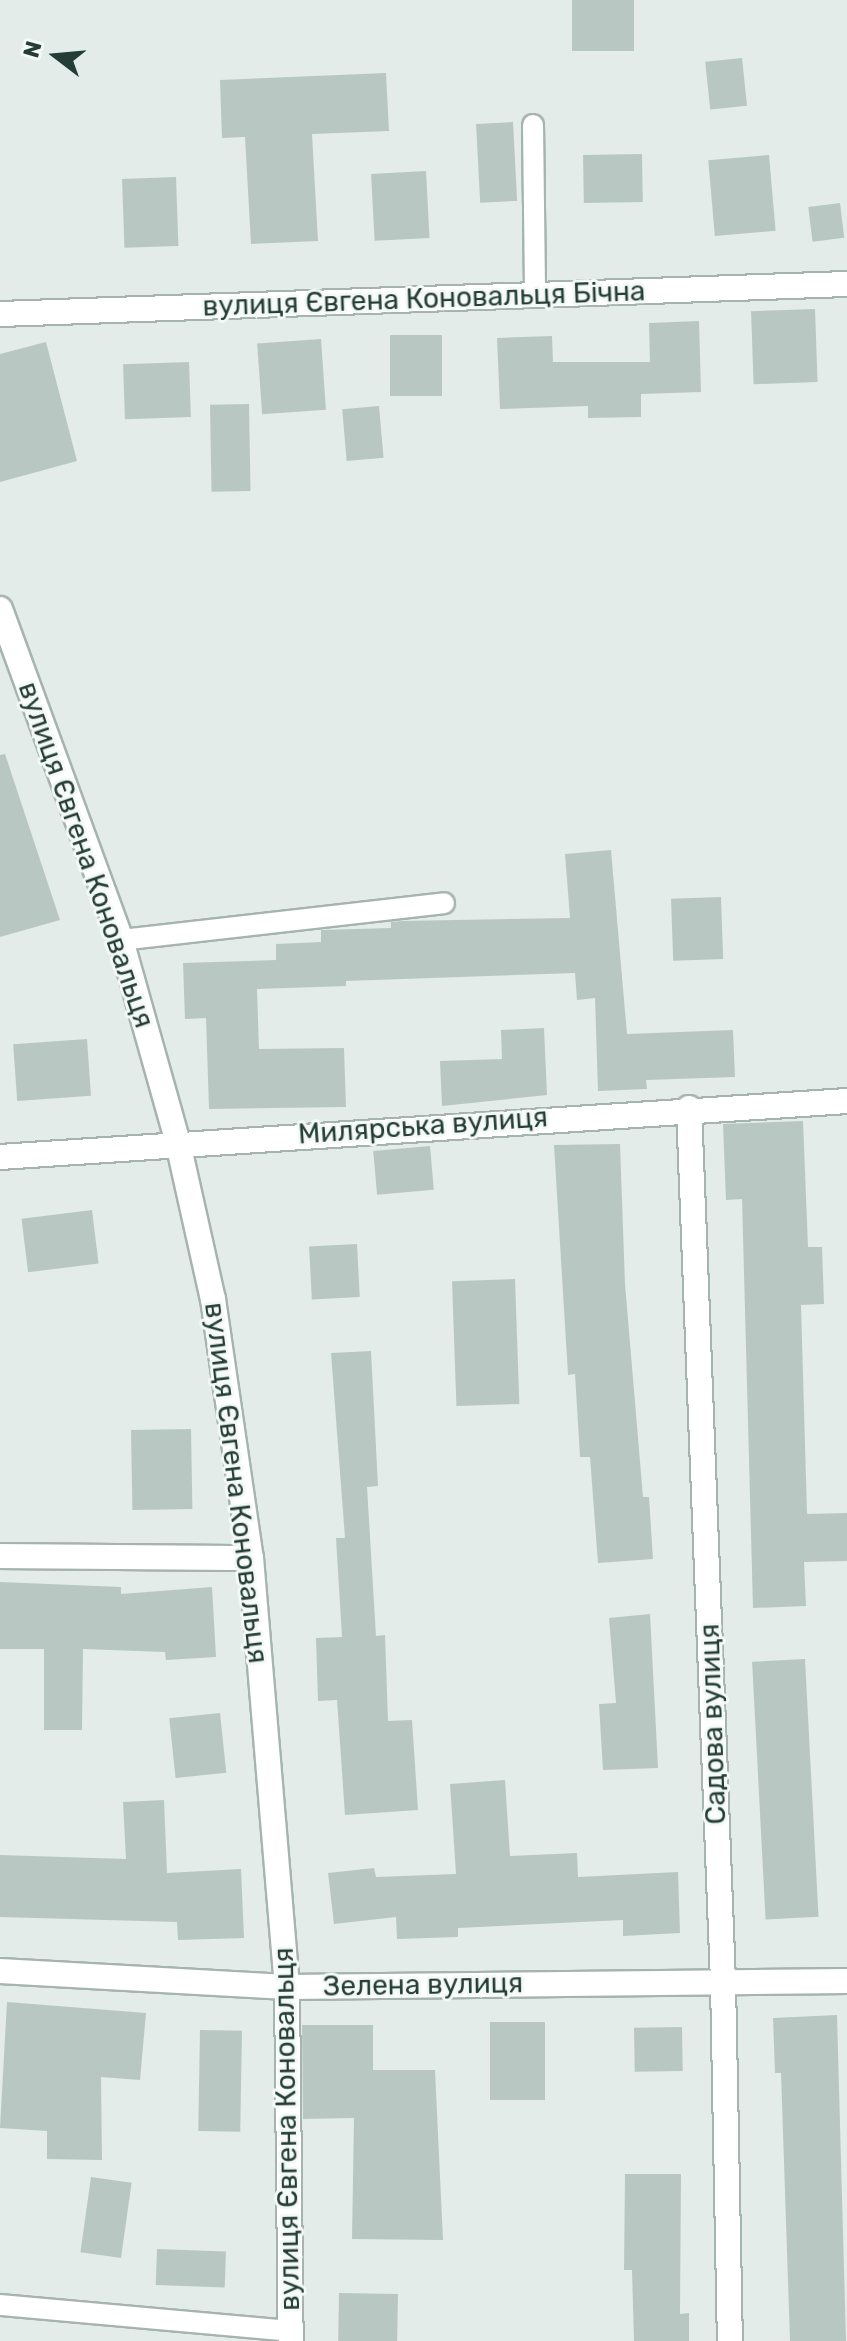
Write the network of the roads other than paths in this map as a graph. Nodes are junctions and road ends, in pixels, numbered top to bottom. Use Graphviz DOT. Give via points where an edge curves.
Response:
graph roads {
  1 [pos="533,125"];
  2 [pos="847,284"];
  3 [pos="535,295"];
  4 [pos="0,314"];
  5 [pos="2,619"];
  6 [pos="444,903"];
  7 [pos="121,940"];
  8 [pos="847,1101"];
  9 [pos="689,1108"];
  10 [pos="178,1143"];
  11 [pos="0,1157"];
  12 [pos="0,1556"];
  13 [pos="251,1558"];
  14 [pos="0,1971"];
  15 [pos="723,1981"];
  16 [pos="847,1981"];
  17 [pos="287,1987"];
  18 [pos="0,2305"];
  19 [pos="291,2336"];
  20 [pos="730,2341"];
  1 -- 3 [label="lane"];
  2 -- 3 [label="street, вулиця Євгена Коновальця Бічна"];
  3 -- 4 [label="street, вулиця Євгена Коновальця Бічна"];
  5 -- 7 [label="street, вулиця Євгена Коновальця"];
  6 -- 7 [label="lane"];
  7 -- 10 [label="street, вулиця Євгена Коновальця"];
  8 -- 9 [label="street, Милярська вулиця"];
  9 -- 10 [label="street, Милярська вулиця"];
  9 -- 15 [label="street, Садова вулиця"];
  10 -- 11 [label="street, Милярська вулиця"];
  10 -- 13 [label="street, вулиця Євгена Коновальця" via="216,1314"];
  12 -- 13 [label="street"];
  13 -- 17 [label="street, вулиця Євгена Коновальця"];
  14 -- 17 [label="street, Зелена вулиця"];
  15 -- 16 [label="street, Зелена вулиця"];
  15 -- 17 [label="street, Зелена вулиця"];
  15 -- 20 [label="street, Садова вулиця"];
  17 -- 19 [label="street, вулиця Євгена Коновальця"];
  18 -- 19 [label="lane"];
}
